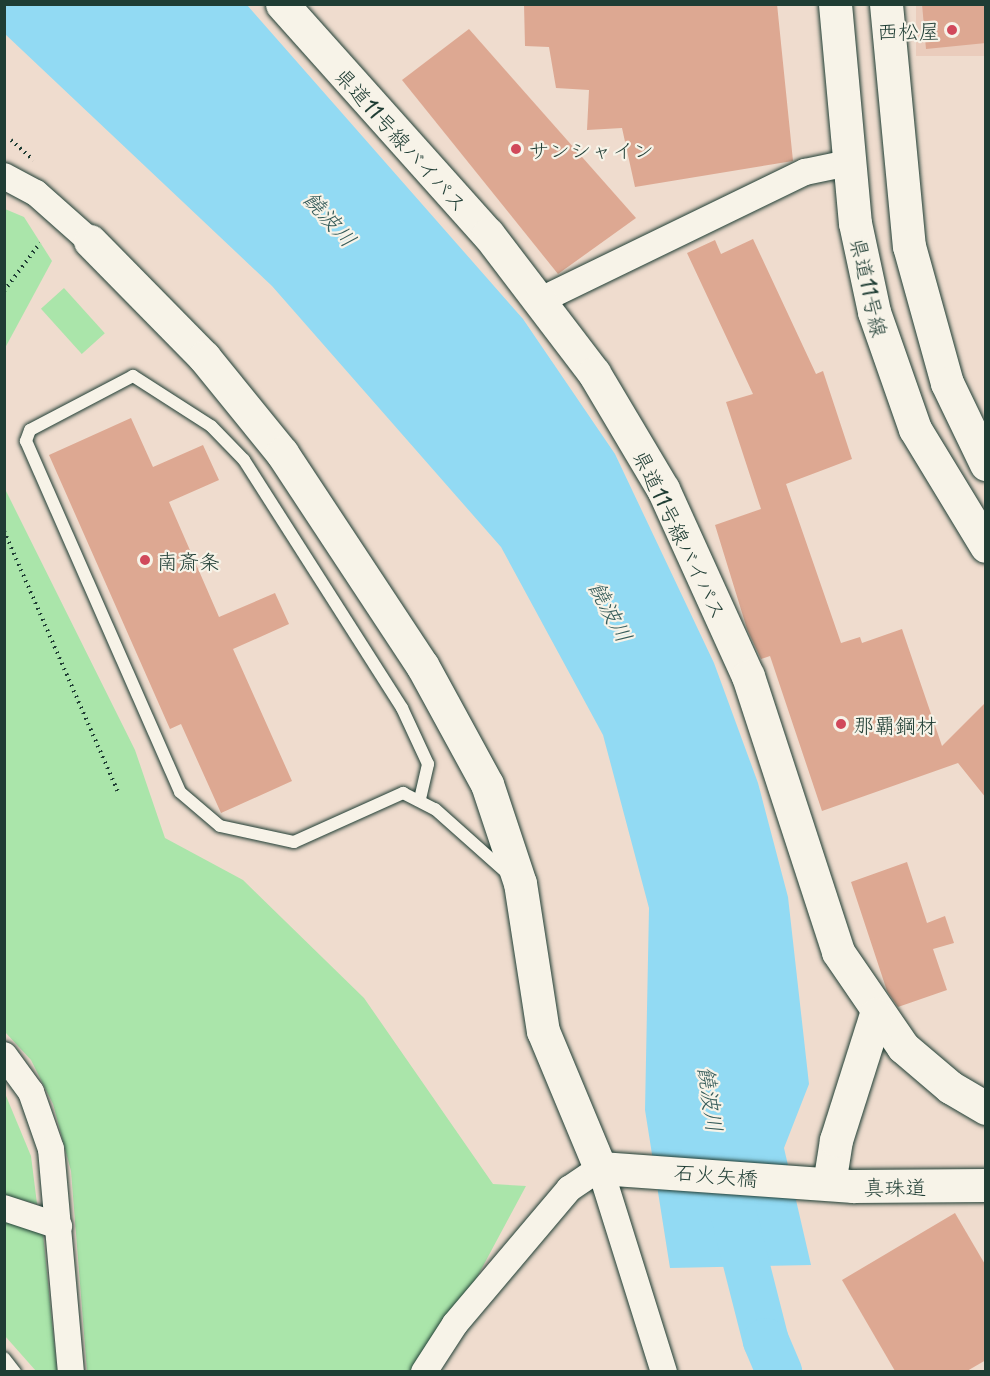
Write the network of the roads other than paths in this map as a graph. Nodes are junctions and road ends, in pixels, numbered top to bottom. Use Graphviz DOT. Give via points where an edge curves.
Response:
graph roads {
  1 [pos="282,4"];
  2 [pos="835,4"];
  3 [pos="886,4"];
  4 [pos="848,163"];
  5 [pos="4,176"];
  6 [pos="90,241"];
  7 [pos="539,301"];
  8 [pos="986,464"];
  9 [pos="986,546"];
  10 [pos="420,799"];
  11 [pos="520,883"];
  12 [pos="876,1014"];
  13 [pos="4,1054"];
  14 [pos="986,1108"];
  15 [pos="614,1167"];
  16 [pos="817,1183"];
  17 [pos="986,1185"];
  18 [pos="4,1208"];
  19 [pos="59,1226"];
  20 [pos="4,1358"];
  21 [pos="15,1371"];
  22 [pos="71,1371"];
  23 [pos="424,1371"];
  24 [pos="664,1371"];
  1 -- 7 [label="main road, 県道11号線バイパス" via="488,234"];
  2 -- 4 [label="main road, 県道11号線"];
  3 -- 8 [label="main road" via="909,246 947,383"];
  4 -- 7 [label="street" via="805,172"];
  4 -- 9 [label="main road, 県道11号線" via="866,279 899,391 938,474"];
  5 -- 6 [label="street" via="36,193"];
  6 -- 11 [label="main road" via="204,357 282,453 339,538 422,665 487,784"];
  7 -- 12 [label="main road, 県道11号線バイパス" via="605,392 663,489 709,586 748,676 838,952"];
  10 -- 10 [label="lane" via="403,793 294,842 219,826 180,792 26,441 30,430 133,376 211,426 244,460 402,708 428,764"];
  10 -- 11 [label="lane"];
  11 -- 15 [label="main road" via="543,1031"];
  12 -- 14 [label="main road, 県道11号線バイパス" via="927,1069"];
  12 -- 16 [label="main road" via="836,1140"];
  13 -- 19 [label="street" via="22,1075 43,1121"];
  15 -- 16 [label="main road, 石火矢橋"];
  15 -- 23 [label="street" via="562,1197 455,1324"];
  15 -- 24 [label="street"];
  16 -- 17 [label="main road, 真珠道"];
  18 -- 19 [label="street"];
  19 -- 22 [label="street"];
  20 -- 21 [label="lane"];
}
